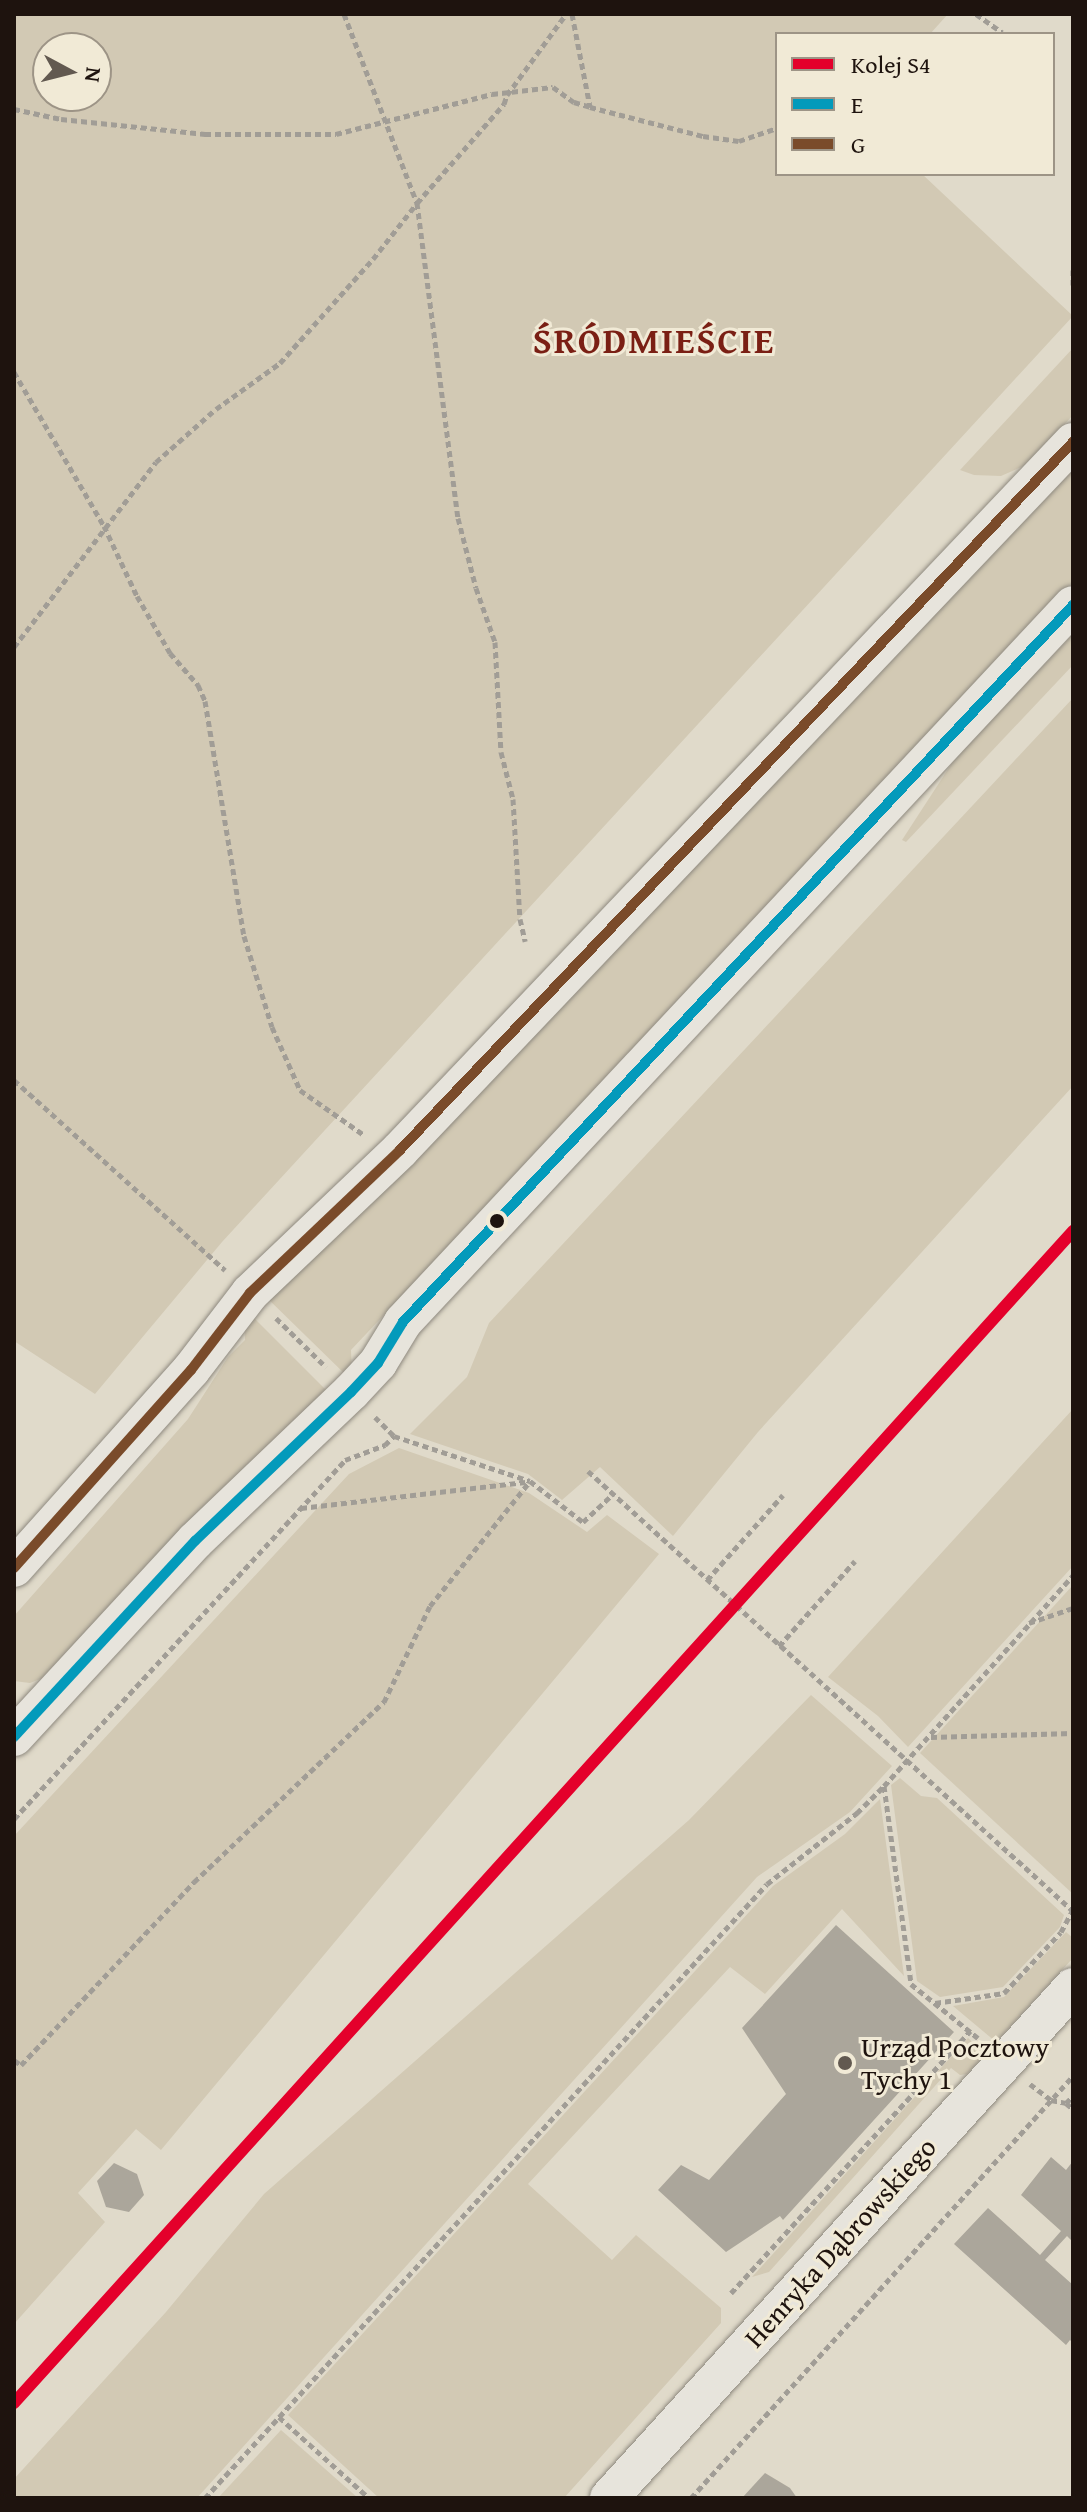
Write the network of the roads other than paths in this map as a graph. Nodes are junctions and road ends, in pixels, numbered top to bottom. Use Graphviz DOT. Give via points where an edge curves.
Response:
graph roads {
  1 [pos="1073,442"];
  2 [pos="1073,605"];
  3 [pos="14,1568"];
  4 [pos="69,1679"];
  5 [pos="14,1697"];
  6 [pos="14,1737"];
  7 [pos="1068,2002"];
  8 [pos="609,2498"];
  1 -- 3 [label="street" via="400,1150 250,1293 191,1370"];
  2 -- 4 [label="street" via="403,1322 378,1363 351,1392 195,1541"];
  4 -- 5 [label="street" via="38,1696"];
  4 -- 6 [label="street"];
  7 -- 8 [label="street, Henryka Dąbrowskiego"];
}
